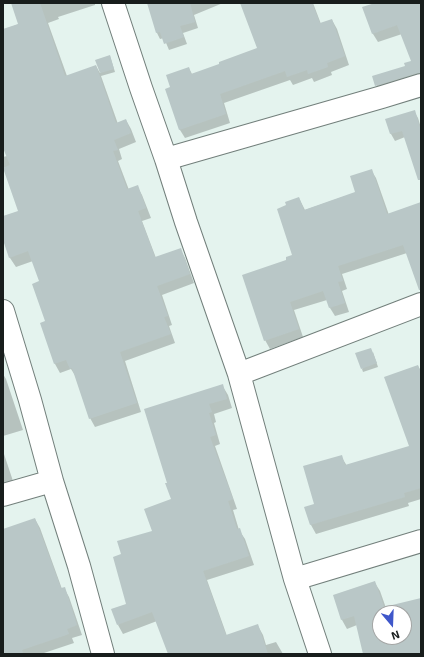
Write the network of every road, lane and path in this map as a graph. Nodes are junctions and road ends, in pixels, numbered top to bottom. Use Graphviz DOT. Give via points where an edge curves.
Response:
graph roads {
  1 [pos="113,3"];
  2 [pos="421,85"];
  3 [pos="166,159"];
  4 [pos="421,304"];
  5 [pos="3,311"];
  6 [pos="239,374"];
  7 [pos="52,481"];
  8 [pos="3,495"];
  9 [pos="421,541"];
  10 [pos="295,578"];
  11 [pos="103,654"];
  12 [pos="320,654"];
  1 -- 3 [label="street"];
  2 -- 3 [label="street"];
  3 -- 6 [label="street"];
  4 -- 6 [label="street"];
  5 -- 7 [label="street"];
  6 -- 10 [label="street"];
  7 -- 8 [label="street"];
  7 -- 11 [label="street"];
  9 -- 10 [label="street"];
  10 -- 12 [label="street"];
}
